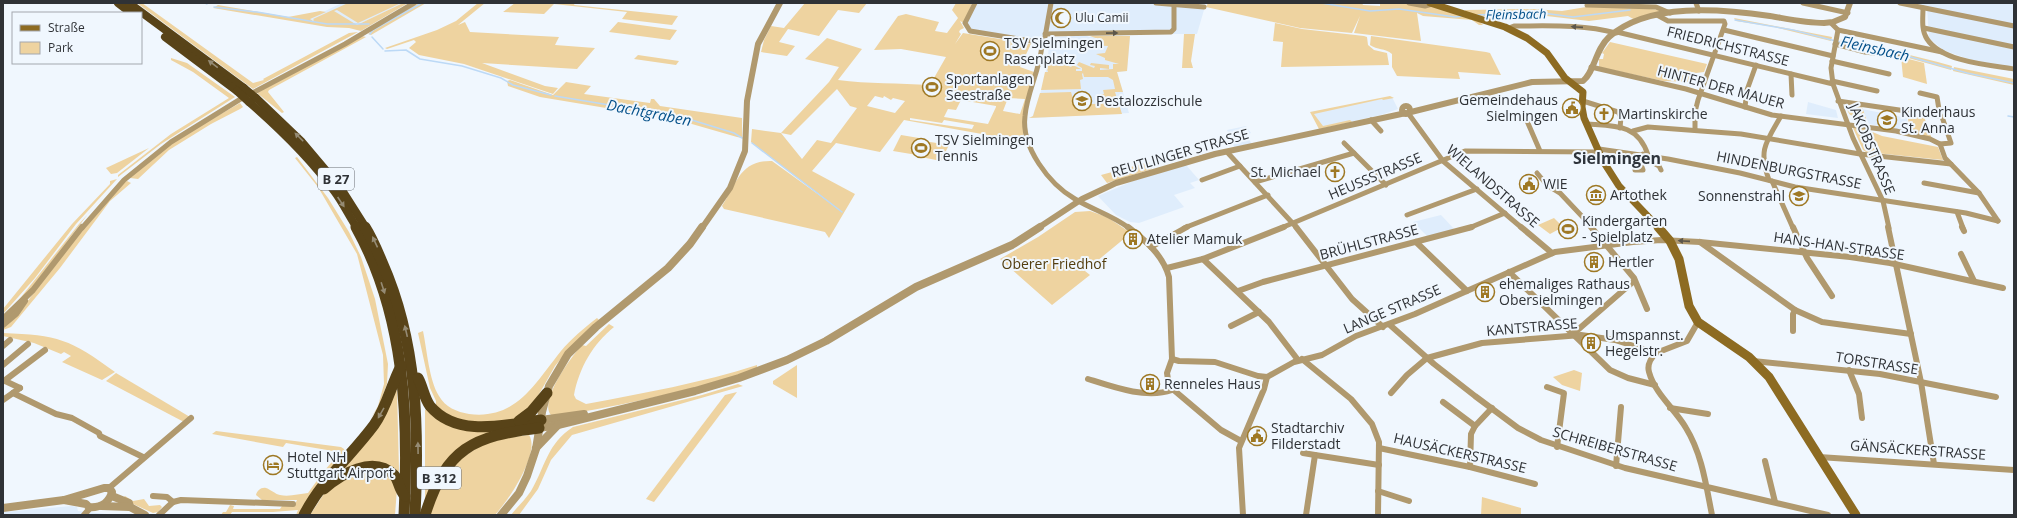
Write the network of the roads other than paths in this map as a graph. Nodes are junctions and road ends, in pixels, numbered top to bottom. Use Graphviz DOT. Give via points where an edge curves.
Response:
graph roads {
  1 [pos="118,3"];
  2 [pos="129,3"];
  3 [pos="414,3"];
  4 [pos="780,3"];
  5 [pos="975,3"];
  6 [pos="1051,3"];
  7 [pos="1156,3"];
  8 [pos="1410,3"];
  9 [pos="1431,3"];
  10 [pos="1696,3"];
  11 [pos="1803,3"];
  12 [pos="1850,3"];
  13 [pos="1900,3"];
  14 [pos="1174,4"];
  15 [pos="1587,5"];
  16 [pos="1204,7"];
  17 [pos="1922,8"];
  18 [pos="1699,11"];
  19 [pos="130,12"];
  20 [pos="140,12"];
  21 [pos="142,13"];
  22 [pos="1670,13"];
  23 [pos="1848,13"];
  24 [pos="1657,15"];
  25 [pos="142,21"];
  26 [pos="1831,22"];
  27 [pos="2014,26"];
  28 [pos="1509,28"];
  29 [pos="1924,28"];
  30 [pos="1724,30"];
  31 [pos="1838,30"];
  32 [pos="1617,33"];
  33 [pos="1045,34"];
  34 [pos="1041,42"];
  35 [pos="1836,42"];
  36 [pos="2014,47"];
  37 [pos="1943,52"];
  38 [pos="1715,54"];
  39 [pos="1898,56"];
  40 [pos="1833,59"];
  41 [pos="1756,65"];
  42 [pos="1590,67"];
  43 [pos="2014,69"];
  44 [pos="1791,74"];
  45 [pos="1889,74"];
  46 [pos="1832,82"];
  47 [pos="1570,83"];
  48 [pos="240,90"];
  49 [pos="1876,91"];
  50 [pos="1700,93"];
  51 [pos="1920,93"];
  52 [pos="1792,95"];
  53 [pos="1937,97"];
  54 [pos="1943,98"];
  55 [pos="1583,99"];
  56 [pos="1838,101"];
  57 [pos="1745,107"];
  58 [pos="1407,111"];
  59 [pos="1781,116"];
  60 [pos="1940,116"];
  61 [pos="1371,120"];
  62 [pos="1527,121"];
  63 [pos="1587,124"];
  64 [pos="1848,124"];
  65 [pos="1620,128"];
  66 [pos="1695,130"];
  67 [pos="1381,131"];
  68 [pos="1633,132"];
  69 [pos="1769,139"];
  70 [pos="1344,143"];
  71 [pos="1940,144"];
  72 [pos="1599,150"];
  73 [pos="1540,151"];
  74 [pos="1227,152"];
  75 [pos="1354,153"];
  76 [pos="1860,154"];
  77 [pos="1645,156"];
  78 [pos="1443,160"];
  79 [pos="1951,164"];
  80 [pos="1240,166"];
  81 [pos="1635,170"];
  82 [pos="1661,170"];
  83 [pos="1537,173"];
  84 [pos="1202,180"];
  85 [pos="1771,181"];
  86 [pos="1255,182"];
  87 [pos="1924,183"];
  88 [pos="1386,184"];
  89 [pos="1476,189"];
  90 [pos="1979,193"];
  91 [pos="1268,195"];
  92 [pos="1078,201"];
  93 [pos="1882,201"];
  94 [pos="1958,212"];
  95 [pos="1505,213"];
  96 [pos="1407,215"];
  97 [pos="1294,224"];
  98 [pos="1964,231"];
  99 [pos="1669,240"];
  100 [pos="1416,242"];
  101 [pos="1700,242"];
  102 [pos="1607,245"];
  103 [pos="1151,247"];
  104 [pos="1804,252"];
  105 [pos="1552,253"];
  106 [pos="1961,254"];
  107 [pos="1203,259"];
  108 [pos="1896,264"];
  109 [pos="1326,266"];
  110 [pos="1168,268"];
  111 [pos="1509,272"];
  112 [pos="1634,281"];
  113 [pos="1974,281"];
  114 [pos="2003,288"];
  115 [pos="1238,291"];
  116 [pos="1468,291"];
  117 [pos="1832,296"];
  118 [pos="26,298"];
  119 [pos="1647,309"];
  120 [pos="1795,310"];
  121 [pos="1259,312"];
  122 [pos="3,319"];
  123 [pos="1698,322"];
  124 [pos="3,325"];
  125 [pos="1231,326"];
  126 [pos="1386,326"];
  127 [pos="1793,331"];
  128 [pos="1573,334"];
  129 [pos="1911,334"];
  130 [pos="10,340"];
  131 [pos="28,344"];
  132 [pos="3,346"];
  133 [pos="45,350"];
  134 [pos="1656,353"];
  135 [pos="1314,358"];
  136 [pos="1427,358"];
  137 [pos="1172,359"];
  138 [pos="1300,360"];
  139 [pos="1753,361"];
  140 [pos="3,365"];
  141 [pos="407,368"];
  142 [pos="1849,370"];
  143 [pos="1319,373"];
  144 [pos="1267,377"];
  145 [pos="1088,379"];
  146 [pos="4,380"];
  147 [pos="1921,382"];
  148 [pos="1655,385"];
  149 [pos="1547,387"];
  150 [pos="1172,390"];
  151 [pos="13,393"];
  152 [pos="547,393"];
  153 [pos="1391,393"];
  154 [pos="1996,397"];
  155 [pos="3,400"];
  156 [pos="1443,402"];
  157 [pos="1621,407"];
  158 [pos="1492,408"];
  159 [pos="1670,408"];
  160 [pos="600,413"];
  161 [pos="1708,414"];
  162 [pos="191,418"];
  163 [pos="1862,418"];
  164 [pos="517,423"];
  165 [pos="540,424"];
  166 [pos="558,425"];
  167 [pos="1475,426"];
  168 [pos="1241,441"];
  169 [pos="1557,447"];
  170 [pos="536,448"];
  171 [pos="1379,448"];
  172 [pos="1304,453"];
  173 [pos="1315,455"];
  174 [pos="143,457"];
  175 [pos="1819,457"];
  176 [pos="1765,461"];
  177 [pos="1934,464"];
  178 [pos="1378,465"];
  179 [pos="1616,466"];
  180 [pos="1470,467"];
  181 [pos="2014,470"];
  182 [pos="1535,484"];
  183 [pos="1706,487"];
  184 [pos="1378,491"];
  185 [pos="110,492"];
  186 [pos="93,493"];
  187 [pos="153,496"];
  188 [pos="405,496"];
  189 [pos="64,500"];
  190 [pos="1409,501"];
  191 [pos="173,502"];
  192 [pos="1775,502"];
  193 [pos="293,504"];
  194 [pos="88,506"];
  195 [pos="101,506"];
  196 [pos="130,507"];
  197 [pos="3,508"];
  198 [pos="1799,511"];
  199 [pos="84,515"];
  200 [pos="145,515"];
  201 [pos="159,515"];
  202 [pos="304,515"];
  203 [pos="308,515"];
  204 [pos="404,515"];
  205 [pos="415,515"];
  206 [pos="425,515"];
  207 [pos="501,515"];
  208 [pos="1243,515"];
  209 [pos="1306,515"];
  210 [pos="1378,515"];
  211 [pos="1712,515"];
  212 [pos="1828,515"];
  213 [pos="1856,515"];
  1 -- 19 [label="highway"];
  20 -- 2 [label="highway, B 27, one-way"];
  3 -- 118 [label="street" via="232,104 171,142 124,179 87,219"];
  4 -- 152 [label="street" via="758,44 747,101 748,128 745,150 727,193 690,244 668,268 596,327 568,354 553,377"];
  5 -- 34 [label="street" via="965,23 970,31"];
  6 -- 33 [label="street"];
  7 -- 14 [label="street"];
  8 -- 9 [label="street" via="1425,6"];
  9 -- 28 [label="main road"];
  10 -- 18 [label="street"];
  11 -- 23 [label="street"];
  12 -- 23 [label="street"];
  13 -- 17 [label="street"];
  14 -- 16 [label="street"];
  33 -- 14 [label="street, one-way" via="1170,32 1174,29"];
  15 -- 22 [label="street" via="1656,7"];
  17 -- 27 [label="street"];
  17 -- 29 [label="street"];
  18 -- 22 [label="street"];
  18 -- 26 [label="street"];
  48 -- 21 [label="highway, B 27, one-way"];
  22 -- 24 [label="street"];
  23 -- 26 [label="street" via="1842,20"];
  24 -- 30 [label="street" via="1668,20 1724,21"];
  24 -- 32 [label="street"];
  25 -- 48 [label="highway, B 27"];
  26 -- 31 [label="street"];
  32 -- 28 [label="street, FRIEDRICHSTRASSE, one-way" via="1594,28 1562,26"];
  28 -- 47 [label="main road" via="1544,50"];
  29 -- 36 [label="street"];
  29 -- 37 [label="street" via="1928,41"];
  30 -- 38 [label="street"];
  30 -- 40 [label="street"];
  31 -- 35 [label="street, JAKOBSTRASSE"];
  31 -- 37 [label="street"];
  32 -- 38 [label="street, FRIEDRICHSTRASSE"];
  32 -- 42 [label="street" via="1601,46"];
  33 -- 34 [label="street"];
  34 -- 92 [label="street" via="1039,68 1024,114 1024,133 1041,165 1063,191"];
  35 -- 39 [label="street" via="1860,51"];
  35 -- 40 [label="street, JAKOBSTRASSE"];
  37 -- 43 [label="street" via="1966,60"];
  38 -- 41 [label="street, FRIEDRICHSTRASSE"];
  38 -- 50 [label="street"];
  40 -- 45 [label="street"];
  40 -- 46 [label="street, JAKOBSTRASSE"];
  41 -- 44 [label="street, FRIEDRICHSTRASSE"];
  41 -- 57 [label="street" via="1747,90"];
  42 -- 47 [label="street" via="1585,80"];
  42 -- 50 [label="street, HINTER DER MAUER"];
  44 -- 46 [label="street, FRIEDRICHSTRASSE"];
  44 -- 52 [label="street"];
  46 -- 49 [label="street, FRIEDRICHSTRASSE"];
  46 -- 56 [label="street, JAKOBSTRASSE"];
  47 -- 55 [label="main road" via="1583,92"];
  47 -- 58 [label="street, REUTLINGER STRASSE" via="1532,82"];
  48 -- 141 [label="highway, B 27, bridge" via="287,125 318,157 362,217 390,278 406,329"];
  50 -- 57 [label="street, HINTER DER MAUER"];
  50 -- 66 [label="street" via="1695,112"];
  51 -- 53 [label="street"];
  53 -- 54 [label="street"];
  53 -- 60 [label="street"];
  55 -- 63 [label="main road" via="1582,108"];
  55 -- 65 [label="street" via="1618,112 1621,117"];
  56 -- 60 [label="street"];
  56 -- 64 [label="street, JAKOBSTRASSE"];
  57 -- 59 [label="street, HINTER DER MAUER"];
  58 -- 61 [label="street, REUTLINGER STRASSE"];
  58 -- 78 [label="street, WIELANDSTRASSE"];
  59 -- 64 [label="street, HINTER DER MAUER"];
  59 -- 69 [label="street"];
  60 -- 71 [label="street" via="1951,143"];
  61 -- 67 [label="street"];
  61 -- 74 [label="street, REUTLINGER STRASSE"];
  62 -- 73 [label="street"];
  63 -- 65 [label="street"];
  63 -- 72 [label="main road"];
  64 -- 71 [label="street, HINTER DER MAUER" via="1896,131"];
  64 -- 76 [label="street, JAKOBSTRASSE"];
  65 -- 68 [label="street"];
  66 -- 68 [label="street" via="1655,127"];
  66 -- 69 [label="street"];
  68 -- 77 [label="street" via="1644,143"];
  69 -- 76 [label="street"];
  69 -- 85 [label="street" via="1763,160"];
  70 -- 75 [label="street"];
  71 -- 79 [label="street" via="1943,155"];
  72 -- 73 [label="street, HEUSSSTRASSE"];
  72 -- 77 [label="street, HINDENBURGSTRASSE"];
  72 -- 99 [label="main road" via="1616,182"];
  73 -- 78 [label="street, HEUSSSTRASSE" via="1468,150"];
  74 -- 80 [label="street, SCHREIBERSTRASSE"];
  74 -- 92 [label="street, REUTLINGER STRASSE" via="1132,178"];
  75 -- 86 [label="street"];
  75 -- 88 [label="street"];
  76 -- 79 [label="street"];
  76 -- 93 [label="street, JAKOBSTRASSE"];
  77 -- 81 [label="street" via="1640,162 1643,170"];
  77 -- 82 [label="street"];
  77 -- 85 [label="street, HINDENBURGSTRASSE"];
  78 -- 88 [label="street, HEUSSSTRASSE"];
  78 -- 89 [label="street, WIELANDSTRASSE"];
  79 -- 90 [label="street"];
  80 -- 84 [label="street"];
  80 -- 86 [label="street, SCHREIBERSTRASSE"];
  83 -- 102 [label="street" via="1560,193"];
  85 -- 93 [label="street, HINDENBURGSTRASSE"];
  85 -- 104 [label="street"];
  86 -- 91 [label="street, SCHREIBERSTRASSE"];
  87 -- 90 [label="street"];
  88 -- 97 [label="street, HEUSSSTRASSE"];
  89 -- 95 [label="street, WIELANDSTRASSE"];
  89 -- 96 [label="street"];
  90 -- 94 [label="street, HINDENBURGSTRASSE" via="1998,221"];
  91 -- 97 [label="street, SCHREIBERSTRASSE"];
  91 -- 103 [label="street" via="1181,229"];
  92 -- 103 [label="street" via="1114,218"];
  92 -- 160 [label="street, REUTLINGER STRASSE" via="989,257 916,287 826,341 768,367 695,391"];
  93 -- 94 [label="street, HINDENBURGSTRASSE"];
  93 -- 108 [label="street, JAKOBSTRASSE"];
  94 -- 98 [label="street"];
  95 -- 100 [label="street, BRÜHLSTRASSE" via="1478,225"];
  95 -- 105 [label="street, WIELANDSTRASSE"];
  97 -- 107 [label="street, HEUSSSTRASSE"];
  97 -- 109 [label="street, SCHREIBERSTRASSE"];
  101 -- 99 [label="street, HANS-HAN-STRASSE, one-way"];
  99 -- 102 [label="street, LANGE STRASSE"];
  99 -- 123 [label="main road" via="1679,260 1690,310"];
  100 -- 109 [label="street, BRÜHLSTRASSE"];
  100 -- 116 [label="street"];
  101 -- 104 [label="street, HANS-HAN-STRASSE"];
  101 -- 120 [label="street"];
  102 -- 105 [label="street, LANGE STRASSE"];
  102 -- 112 [label="street" via="1632,274"];
  103 -- 110 [label="street"];
  104 -- 108 [label="street, HANS-HAN-STRASSE"];
  104 -- 117 [label="street"];
  105 -- 111 [label="street, LANGE STRASSE"];
  106 -- 113 [label="street"];
  107 -- 110 [label="street, HEUSSSTRASSE"];
  107 -- 115 [label="street"];
  108 -- 113 [label="street, HANS-HAN-STRASSE"];
  108 -- 129 [label="street, JAKOBSTRASSE"];
  109 -- 115 [label="street, BRÜHLSTRASSE" via="1262,282"];
  109 -- 126 [label="street, SCHREIBERSTRASSE" via="1352,299"];
  110 -- 137 [label="street"];
  111 -- 116 [label="street, LANGE STRASSE"];
  111 -- 128 [label="street"];
  112 -- 119 [label="street" via="1639,285"];
  112 -- 128 [label="street"];
  113 -- 114 [label="street, HANS-HAN-STRASSE"];
  115 -- 121 [label="street"];
  116 -- 126 [label="street, LANGE STRASSE"];
  118 -- 122 [label="street"];
  118 -- 124 [label="street" via="20,309"];
  120 -- 127 [label="street"];
  120 -- 129 [label="street" via="1816,321"];
  121 -- 125 [label="street"];
  121 -- 138 [label="street"];
  123 -- 134 [label="street" via="1694,324 1693,333 1687,341"];
  123 -- 139 [label="main road"];
  126 -- 135 [label="street, LANGE STRASSE" via="1356,336"];
  126 -- 136 [label="street, SCHREIBERSTRASSE"];
  128 -- 134 [label="street, KANTSTRASSE" via="1605,338"];
  128 -- 136 [label="street, KANTSTRASSE" via="1488,342"];
  128 -- 148 [label="street" via="1613,372"];
  129 -- 147 [label="street, JAKOBSTRASSE"];
  130 -- 132 [label="street"];
  131 -- 140 [label="street"];
  133 -- 146 [label="street"];
  134 -- 148 [label="street" via="1648,367"];
  135 -- 138 [label="street, LANGE STRASSE"];
  135 -- 143 [label="street"];
  136 -- 153 [label="street, KANTSTRASSE" via="1407,374"];
  136 -- 158 [label="street, SCHREIBERSTRASSE"];
  137 -- 144 [label="street" via="1215,362"];
  137 -- 150 [label="street" via="1167,377"];
  138 -- 143 [label="street"];
  138 -- 144 [label="street, LANGE STRASSE"];
  139 -- 142 [label="street, TORSTRASSE"];
  139 -- 175 [label="main road" via="1778,388"];
  141 -- 164 [label="highway" via="420,380 422,391 431,407 447,419 477,427"];
  141 -- 188 [label="highway, B 27"];
  141 -- 202 [label="highway, one-way" via="395,377 389,399 375,423 318,488"];
  205 -- 141 [label="highway, B 27, one-way" via="418,445"];
  142 -- 147 [label="street, TORSTRASSE"];
  142 -- 163 [label="street" via="1860,394"];
  143 -- 171 [label="street" via="1351,399 1369,418 1378,438"];
  144 -- 168 [label="street"];
  145 -- 150 [label="street" via="1112,387 1151,394"];
  146 -- 151 [label="street" via="20,388"];
  147 -- 154 [label="street, TORSTRASSE"];
  147 -- 177 [label="street, JAKOBSTRASSE"];
  148 -- 159 [label="street"];
  149 -- 169 [label="street" via="1564,393"];
  150 -- 168 [label="street" via="1222,430"];
  151 -- 155 [label="street"];
  151 -- 174 [label="street" via="56,414 68,417"];
  152 -- 164 [label="highway" via="531,412"];
  152 -- 165 [label="street"];
  156 -- 167 [label="street"];
  157 -- 179 [label="street"];
  158 -- 167 [label="street"];
  158 -- 169 [label="street, SCHREIBERSTRASSE" via="1526,433"];
  159 -- 161 [label="street"];
  159 -- 183 [label="street" via="1686,428 1692,441 1701,463"];
  160 -- 165 [label="street"];
  160 -- 166 [label="street"];
  162 -- 174 [label="street"];
  164 -- 165 [label="highway"];
  165 -- 166 [label="street"];
  165 -- 170 [label="street"];
  165 -- 206 [label="highway, B 312" via="492,435 466,448 449,464 437,481"];
  166 -- 170 [label="street"];
  167 -- 180 [label="street" via="1471,434"];
  168 -- 208 [label="street" via="1238,456"];
  169 -- 179 [label="street, SCHREIBERSTRASSE"];
  170 -- 207 [label="street" via="524,484"];
  171 -- 178 [label="street"];
  171 -- 180 [label="street, HAUSÄCKERSTRASSE"];
  172 -- 173 [label="street"];
  173 -- 178 [label="street"];
  173 -- 209 [label="street"];
  174 -- 185 [label="street"];
  175 -- 177 [label="street, GÄNSÄCKERSTRASSE"];
  175 -- 213 [label="main road"];
  176 -- 192 [label="street"];
  177 -- 181 [label="street, GÄNSÄCKERSTRASSE"];
  178 -- 184 [label="street"];
  179 -- 183 [label="street, SCHREIBERSTRASSE"];
  180 -- 182 [label="street, HAUSÄCKERSTRASSE"];
  183 -- 192 [label="street, SCHREIBERSTRASSE"];
  183 -- 211 [label="street"];
  184 -- 190 [label="street"];
  184 -- 210 [label="street"];
  185 -- 186 [label="street" via="98,490"];
  185 -- 195 [label="street"];
  185 -- 196 [label="street" via="129,503"];
  186 -- 189 [label="street"];
  186 -- 194 [label="street" via="88,498"];
  187 -- 191 [label="street" via="167,497"];
  188 -- 203 [label="highway" via="390,471 376,467 360,468 344,474 327,486 314,502"];
  188 -- 204 [label="highway, B 27"];
  189 -- 194 [label="street"];
  189 -- 197 [label="street"];
  191 -- 193 [label="street" via="181,500"];
  191 -- 201 [label="street"];
  192 -- 198 [label="street, SCHREIBERSTRASSE"];
  194 -- 195 [label="street"];
  194 -- 199 [label="street"];
  195 -- 196 [label="street"];
  196 -- 200 [label="street"];
  198 -- 212 [label="street, SCHREIBERSTRASSE"];
}
